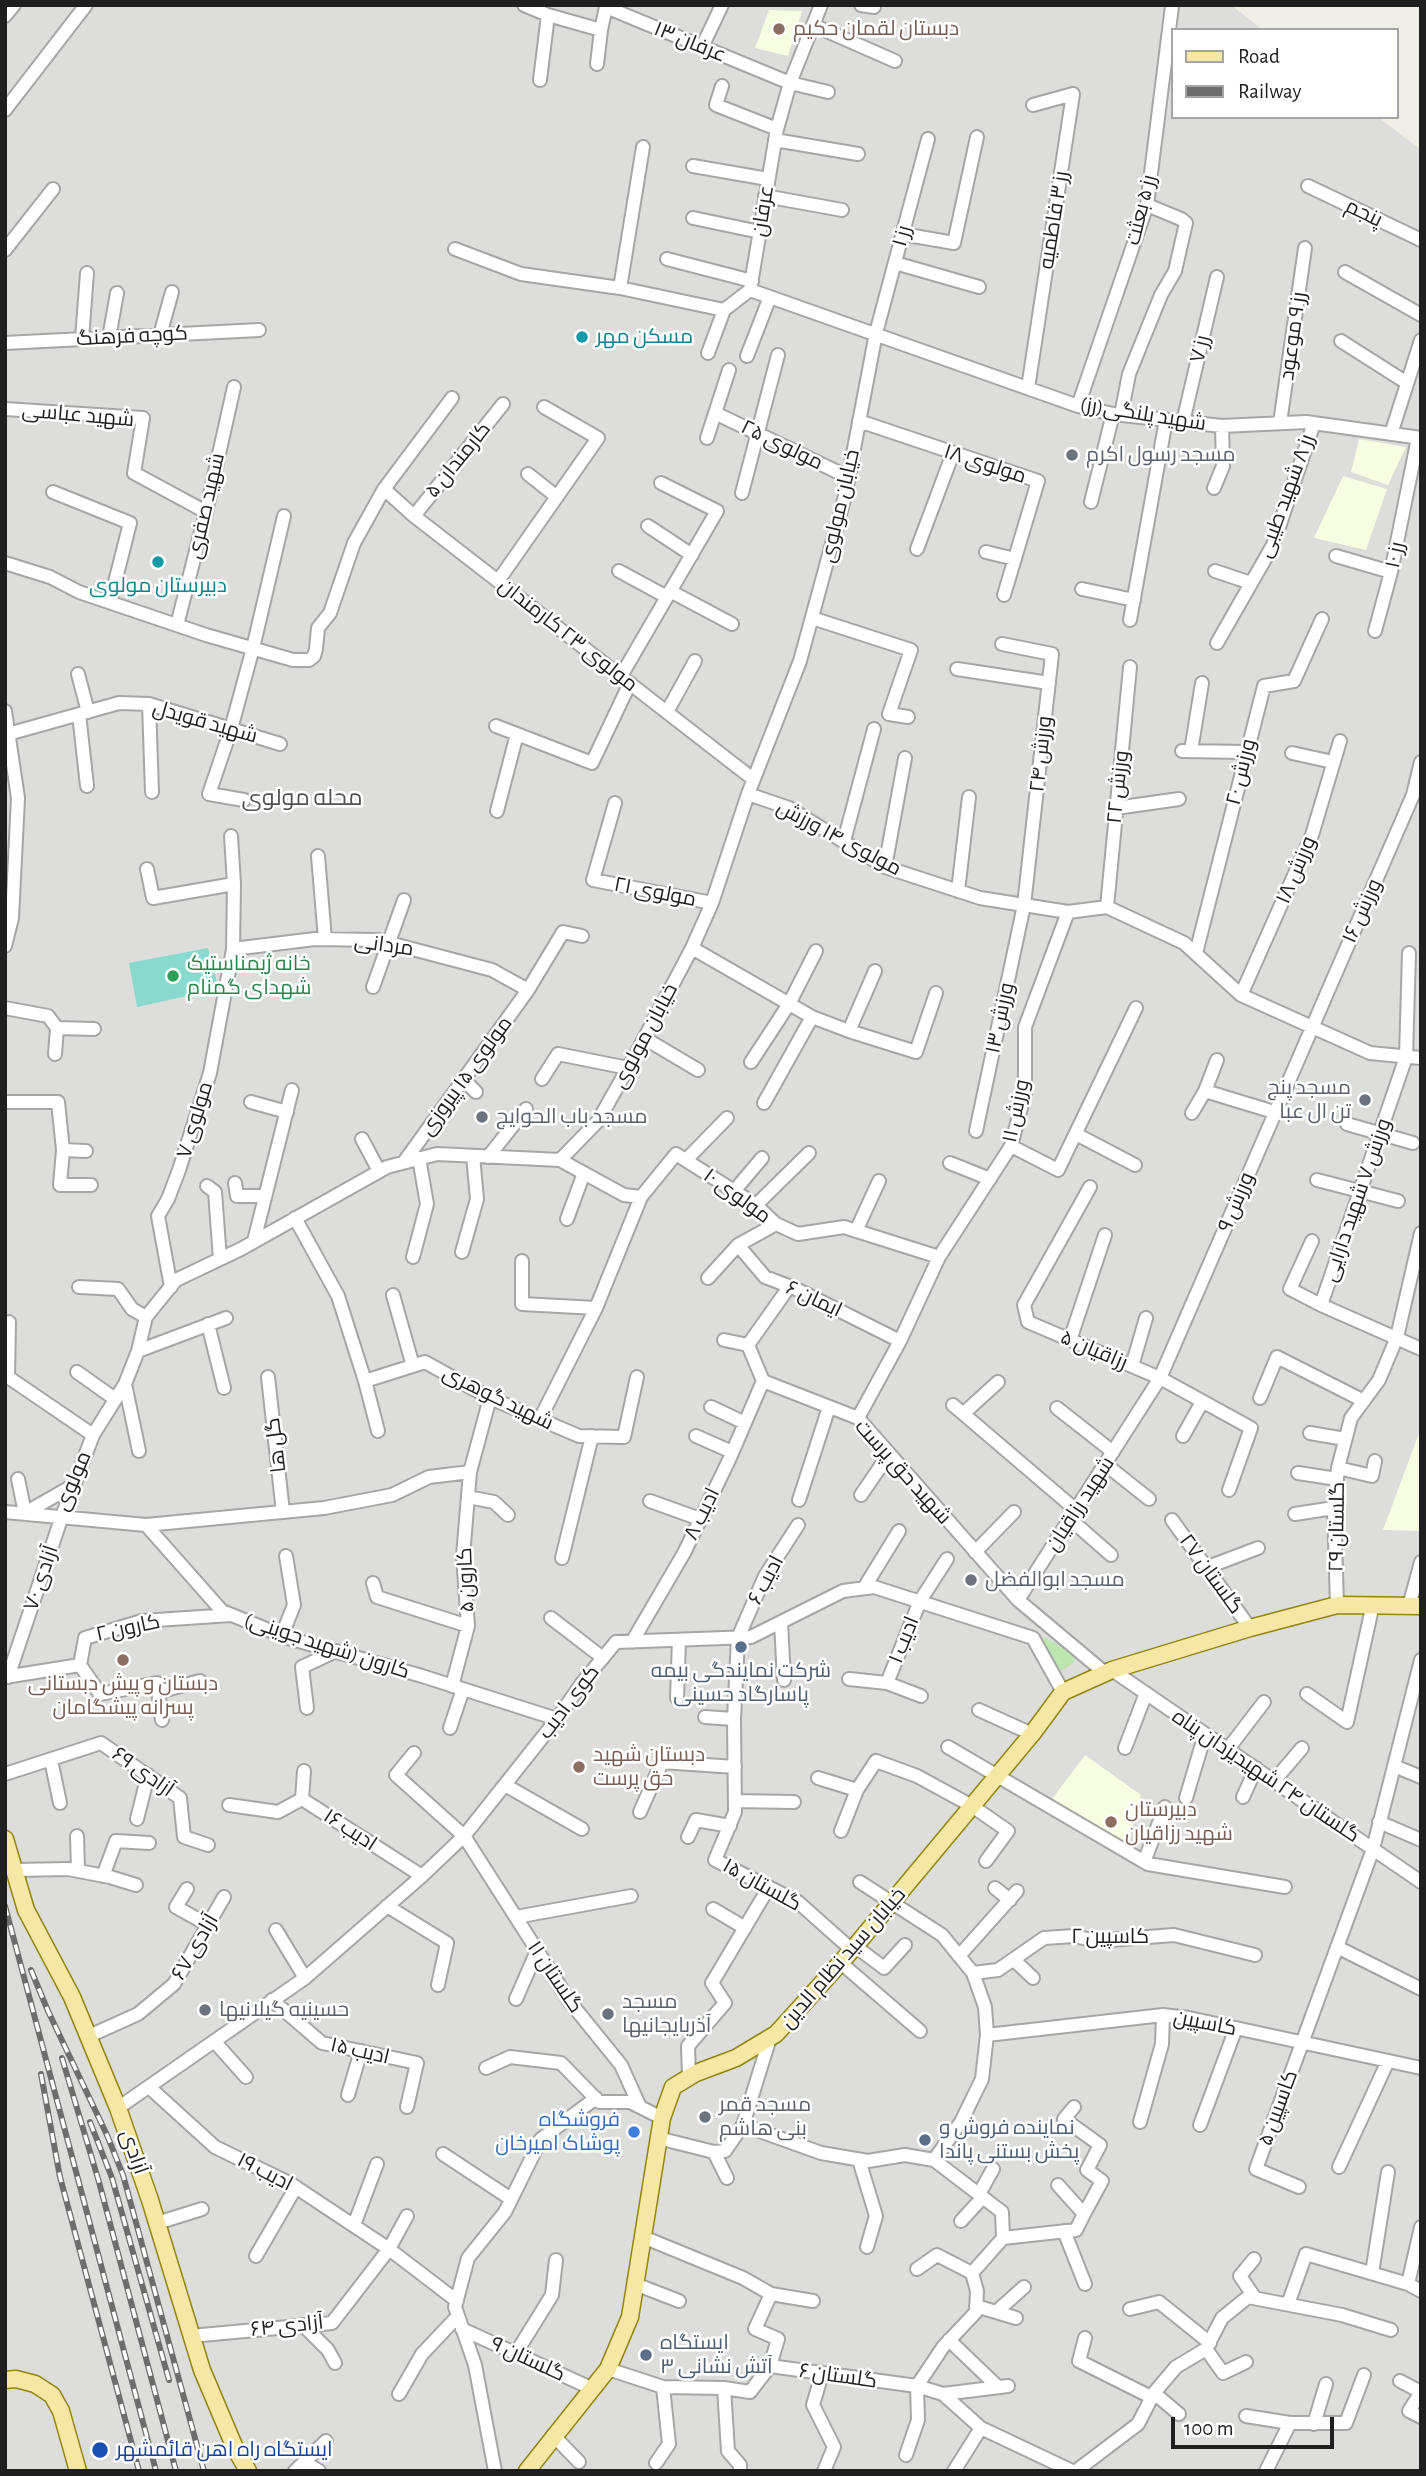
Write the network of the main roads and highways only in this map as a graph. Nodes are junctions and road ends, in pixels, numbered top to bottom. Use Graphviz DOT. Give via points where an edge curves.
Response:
graph roads {
  1 [pos="1415,1606"];
  2 [pos="5,1839"];
  3 [pos="5,2380"];
  4 [pos="78,2471"];
  5 [pos="248,2471"];
  6 [pos="527,2471"];
  1 -- 6 [label="main road, خیابان سید نظام الدین" via="1337,1605 1108,1672 1063,1692 854,1948 776,2034 674,2087 658,2138 630,2316 608,2369"];
  2 -- 5 [label="main road, آزادی" via="26,1910 72,1997 118,2108 202,2371"];
  3 -- 4 [label="main road" via="35,2384 52,2395"];
}
